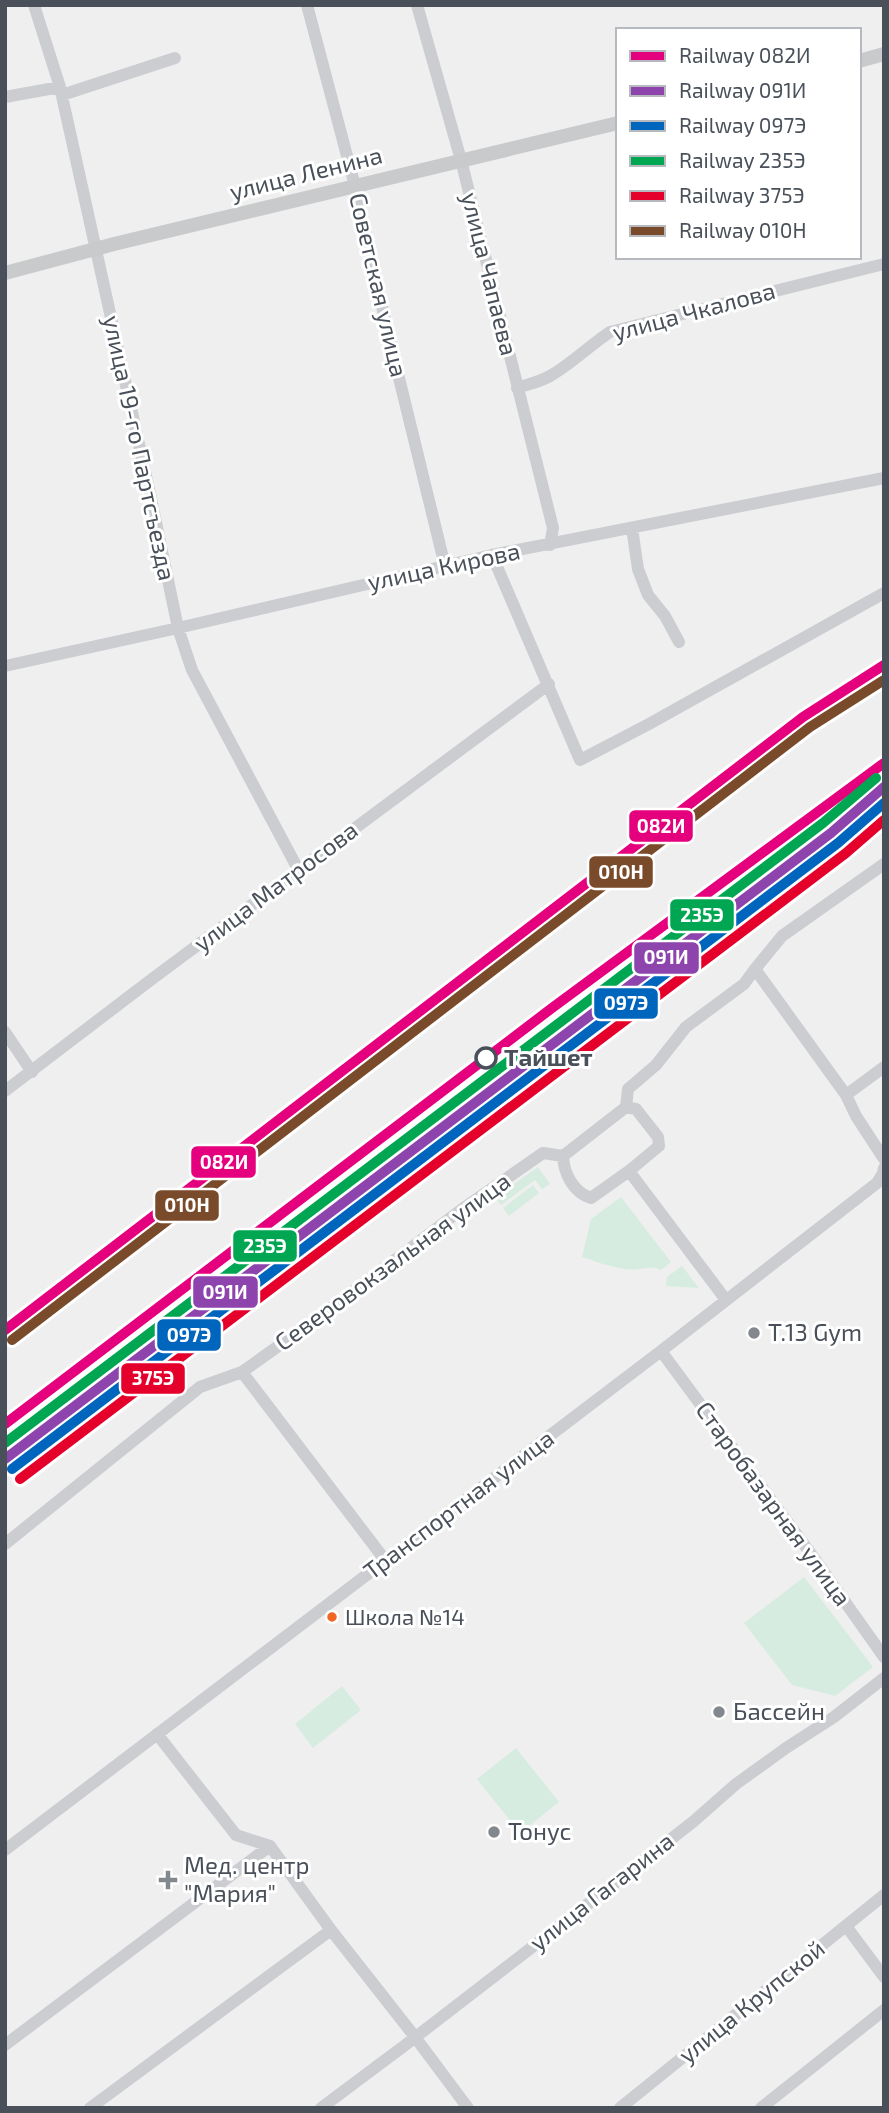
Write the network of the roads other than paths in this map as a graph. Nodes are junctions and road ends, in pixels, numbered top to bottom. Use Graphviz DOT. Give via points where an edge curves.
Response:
graph roads {
  1 [pos="34,5"];
  2 [pos="307,5"];
  3 [pos="418,5"];
  4 [pos="884,54"];
  5 [pos="175,58"];
  6 [pos="861,60"];
  7 [pos="61,91"];
  8 [pos="5,97"];
  9 [pos="616,123"];
  10 [pos="461,160"];
  11 [pos="355,186"];
  12 [pos="96,249"];
  13 [pos="884,264"];
  14 [pos="5,273"];
  15 [pos="517,388"];
  16 [pos="884,478"];
  17 [pos="632,528"];
  18 [pos="550,545"];
  19 [pos="492,555"];
  20 [pos="445,566"];
  21 [pos="884,593"];
  22 [pos="178,628"];
  23 [pos="679,642"];
  24 [pos="5,666"];
  25 [pos="549,684"];
  26 [pos="884,864"];
  27 [pos="299,871"];
  28 [pos="755,969"];
  29 [pos="5,1032"];
  30 [pos="884,1067"];
  31 [pos="32,1072"];
  32 [pos="5,1091"];
  33 [pos="846,1095"];
  34 [pos="626,1107"];
  35 [pos="563,1156"];
  36 [pos="884,1159"];
  37 [pos="884,1168"];
  38 [pos="629,1171"];
  39 [pos="881,1187"];
  40 [pos="726,1300"];
  41 [pos="661,1351"];
  42 [pos="242,1372"];
  43 [pos="5,1544"];
  44 [pos="385,1560"];
  45 [pos="884,1657"];
  46 [pos="884,1678"];
  47 [pos="157,1734"];
  48 [pos="270,1846"];
  49 [pos="5,1850"];
  50 [pos="884,1895"];
  51 [pos="846,1926"];
  52 [pos="331,1930"];
  53 [pos="884,1978"];
  54 [pos="884,2010"];
  55 [pos="415,2037"];
  56 [pos="5,2045"];
  57 [pos="90,2108"];
  58 [pos="321,2108"];
  59 [pos="468,2108"];
  60 [pos="620,2108"];
  61 [pos="761,2108"];
  1 -- 7 [label="street, улица 19-го Партсъезда"];
  2 -- 11 [label="street, Советская улица"];
  3 -- 10 [label="street, улица Чапаева"];
  4 -- 6 [label="main road"];
  5 -- 7 [label="street"];
  7 -- 8 [label="street"];
  7 -- 12 [label="street, улица 19-го Партсъезда"];
  9 -- 10 [label="main road, улица Ленина"];
  10 -- 11 [label="main road, улица Ленина"];
  10 -- 15 [label="street, улица Чапаева"];
  11 -- 12 [label="main road, улица Ленина"];
  11 -- 20 [label="street, Советская улица"];
  12 -- 14 [label="main road, улица Ленина"];
  12 -- 22 [label="street, улица 19-го Партсъезда"];
  13 -- 15 [label="street, улица Чкалова" via="610,332 547,378"];
  15 -- 18 [label="street, улица Чапаева" via="552,528"];
  16 -- 17 [label="street, улица Кирова"];
  17 -- 18 [label="street, улица Кирова"];
  17 -- 23 [label="street" via="638,569 648,595"];
  18 -- 19 [label="street, улица Кирова"];
  19 -- 20 [label="street, улица Кирова"];
  19 -- 25 [label="street"];
  20 -- 22 [label="street, улица Кирова"];
  21 -- 25 [label="street" via="580,760"];
  22 -- 24 [label="street, улица Кирова"];
  22 -- 27 [label="street, улица 19-го Партсъезда" via="192,670"];
  25 -- 27 [label="street, улица Матросова"];
  26 -- 28 [label="street, Северовокзальная улица" via="782,936"];
  27 -- 31 [label="street, улица Матросова"];
  28 -- 33 [label="street"];
  28 -- 34 [label="street, Северовокзальная улица" via="744,984 686,1027 656,1065 628,1089"];
  29 -- 31 [label="street"];
  30 -- 33 [label="street"];
  31 -- 32 [label="street, улица Матросова"];
  33 -- 36 [label="street"];
  34 -- 35 [label="street, Северовокзальная улица"];
  34 -- 38 [label="street" via="636,1109 658,1137 659,1146"];
  35 -- 38 [label="street" via="564,1172 582,1195 591,1198"];
  35 -- 42 [label="street, Северовокзальная улица" via="543,1153"];
  37 -- 39 [label="street"];
  38 -- 40 [label="street"];
  39 -- 40 [label="street, Транспортная улица"];
  40 -- 41 [label="street, Транспортная улица"];
  41 -- 44 [label="street, Транспортная улица"];
  41 -- 45 [label="street, Старобазарная улица"];
  42 -- 43 [label="street, Северовокзальная улица" via="200,1387"];
  42 -- 44 [label="street"];
  44 -- 47 [label="street, Транспортная улица"];
  46 -- 55 [label="street, улица Гагарина" via="736,1784"];
  47 -- 48 [label="street" via="236,1835"];
  47 -- 49 [label="street, Транспортная улица"];
  48 -- 52 [label="street"];
  48 -- 56 [label="street"];
  50 -- 51 [label="street, улица Крупской"];
  51 -- 53 [label="street"];
  51 -- 60 [label="street, улица Крупской"];
  52 -- 55 [label="street"];
  52 -- 57 [label="street"];
  54 -- 61 [label="street"];
  55 -- 58 [label="street, улица Гагарина"];
  55 -- 59 [label="street"];
}
